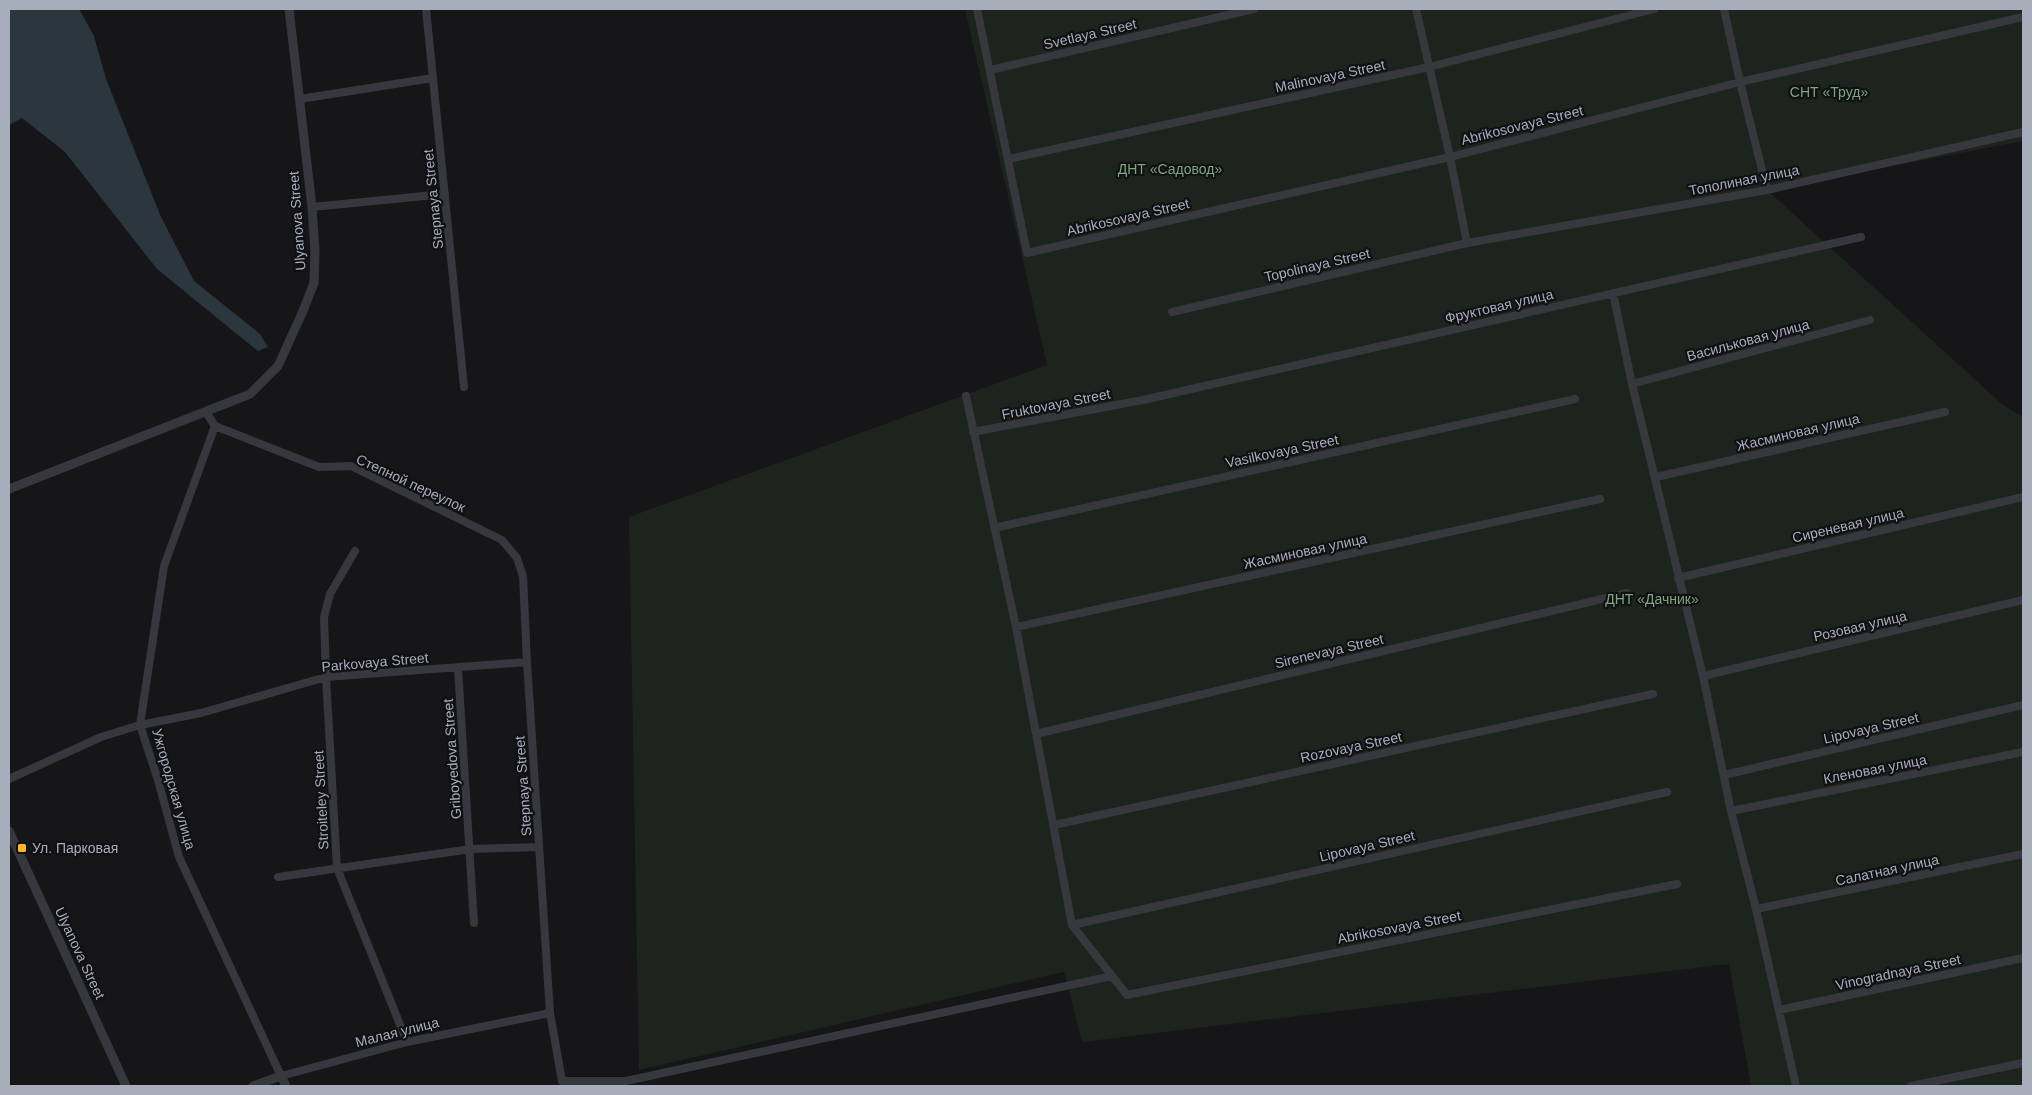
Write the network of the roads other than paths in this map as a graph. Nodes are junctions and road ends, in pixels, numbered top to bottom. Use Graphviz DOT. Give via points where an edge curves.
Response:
graph roads {
  1 [pos="289,9"];
  2 [pos="426,9"];
  3 [pos="976,9"];
  4 [pos="1254,9"];
  5 [pos="1416,9"];
  6 [pos="1654,9"];
  7 [pos="1724,9"];
  8 [pos="2023,17"];
  9 [pos="1429,67"];
  10 [pos="990,70"];
  11 [pos="433,78"];
  12 [pos="1740,82"];
  13 [pos="300,99"];
  14 [pos="2023,132"];
  15 [pos="1450,156"];
  16 [pos="1009,159"];
  17 [pos="1767,190"];
  18 [pos="445,194"];
  19 [pos="312,207"];
  20 [pos="1861,237"];
  21 [pos="1466,242"];
  22 [pos="1613,293"];
  23 [pos="1172,312"];
  24 [pos="1870,320"];
  25 [pos="1632,384"];
  26 [pos="464,387"];
  27 [pos="966,396"];
  28 [pos="1575,399"];
  29 [pos="206,412"];
  30 [pos="1945,412"];
  31 [pos="215,426"];
  32 [pos="973,432"];
  33 [pos="1656,477"];
  34 [pos="9,489"];
  35 [pos="2023,497"];
  36 [pos="1600,499"];
  37 [pos="994,528"];
  38 [pos="355,551"];
  39 [pos="517,558"];
  40 [pos="1678,578"];
  41 [pos="1627,593"];
  42 [pos="2023,600"];
  43 [pos="1016,627"];
  44 [pos="527,662"];
  45 [pos="458,668"];
  46 [pos="1703,676"];
  47 [pos="326,677"];
  48 [pos="1653,694"];
  49 [pos="2023,705"];
  50 [pos="140,725"];
  51 [pos="1036,734"];
  52 [pos="2023,752"];
  53 [pos="1724,775"];
  54 [pos="9,779"];
  55 [pos="1667,792"];
  56 [pos="1731,811"];
  57 [pos="1054,825"];
  58 [pos="9,831"];
  59 [pos="539,847"];
  60 [pos="470,849"];
  61 [pos="2023,854"];
  62 [pos="337,868"];
  63 [pos="278,877"];
  64 [pos="1677,884"];
  65 [pos="1756,909"];
  66 [pos="474,923"];
  67 [pos="1072,925"];
  68 [pos="2023,958"];
  69 [pos="1112,976"];
  70 [pos="1779,1010"];
  71 [pos="550,1013"];
  72 [pos="407,1042"];
  73 [pos="2023,1063"];
  74 [pos="281,1076"];
  75 [pos="627,1083"];
  76 [pos="126,1086"];
  77 [pos="253,1086"];
  78 [pos="286,1086"];
  79 [pos="1796,1086"];
  80 [pos="1911,1086"];
  1 -- 13 [label="street, Ulyanova Street"];
  2 -- 11 [label="street, Stepnaya Street"];
  3 -- 10 [label="street"];
  4 -- 10 [label="street, Svetlaya Street"];
  5 -- 9 [label="street"];
  6 -- 9 [label="street, Malinovaya Street"];
  7 -- 12 [label="street"];
  8 -- 12 [label="street, Abrikosovaya Street"];
  9 -- 15 [label="street"];
  9 -- 16 [label="street, Malinovaya Street"];
  10 -- 16 [label="street"];
  11 -- 13 [label="street"];
  11 -- 18 [label="street, Stepnaya Street"];
  12 -- 15 [label="street, Abrikosovaya Street"];
  12 -- 17 [label="street"];
  13 -- 19 [label="street, Ulyanova Street"];
  14 -- 17 [label="street, Тополиная улица"];
  15 -- 16 [label="street, Abrikosovaya Street" via="1027,254"];
  15 -- 21 [label="street"];
  17 -- 21 [label="street, Тополиная улица"];
  18 -- 19 [label="street"];
  18 -- 26 [label="street, Stepnaya Street"];
  19 -- 29 [label="street, Ulyanova Street" via="314,283 278,366 250,394"];
  20 -- 22 [label="street"];
  21 -- 23 [label="street, Topolinaya Street"];
  22 -- 25 [label="street"];
  22 -- 32 [label="street, Fruktovaya Street" via="1143,400"];
  24 -- 25 [label="street, Васильковая улица"];
  25 -- 33 [label="street"];
  27 -- 32 [label="street"];
  28 -- 37 [label="street, Vasilkovaya Street"];
  29 -- 31 [label="street"];
  29 -- 34 [label="street, Ulyanova Street"];
  30 -- 33 [label="street, Жасминовая улица"];
  31 -- 39 [label="street, Степной переулок" via="319,467 351,466 502,540"];
  31 -- 50 [label="street, Ужгородская улица" via="164,566"];
  32 -- 37 [label="street"];
  33 -- 40 [label="street"];
  35 -- 40 [label="street, Сиреневая улица"];
  36 -- 43 [label="street, Жасминовая улица"];
  37 -- 43 [label="street"];
  38 -- 47 [label="street, Stroiteley Street" via="330,594 324,616"];
  39 -- 44 [label="street, Stepnaya Street" via="523,576"];
  40 -- 46 [label="street"];
  41 -- 51 [label="street, Sirenevaya Street"];
  42 -- 46 [label="street, Розовая улица"];
  43 -- 51 [label="street"];
  44 -- 45 [label="street, Parkovaya Street"];
  44 -- 59 [label="street, Stepnaya Street"];
  45 -- 47 [label="street, Parkovaya Street"];
  45 -- 60 [label="street, Griboyedova Street"];
  46 -- 53 [label="street"];
  47 -- 50 [label="street, Parkovaya Street" via="201,713"];
  47 -- 62 [label="street, Stroiteley Street"];
  48 -- 57 [label="street, Rozovaya Street"];
  49 -- 53 [label="street, Lipovaya Street"];
  50 -- 54 [label="street" via="101,737"];
  50 -- 74 [label="street, Ужгородская улица" via="179,856"];
  51 -- 57 [label="street"];
  52 -- 56 [label="street, Кленовая улица"];
  53 -- 56 [label="street"];
  55 -- 67 [label="street, Lipovaya Street"];
  56 -- 65 [label="street"];
  57 -- 67 [label="street"];
  58 -- 76 [label="street, Ulyanova Street"];
  59 -- 60 [label="street"];
  59 -- 71 [label="street, Stepnaya Street"];
  60 -- 62 [label="street"];
  60 -- 66 [label="street, Griboyedova Street"];
  61 -- 65 [label="street, Салатная улица"];
  62 -- 63 [label="street"];
  62 -- 72 [label="street, Stroiteley Street"];
  64 -- 69 [label="street, Abrikosovaya Street" via="1127,995"];
  65 -- 70 [label="street"];
  67 -- 69 [label="street"];
  68 -- 70 [label="street, Vinogradnaya Street"];
  69 -- 75 [label="street"];
  70 -- 79 [label="street"];
  71 -- 72 [label="street, Малая улица"];
  71 -- 75 [label="street, Stepnaya Street" via="562,1081"];
  72 -- 74 [label="street, Малая улица"];
  73 -- 80 [label="street"];
  74 -- 77 [label="street, Малая улица"];
  74 -- 78 [label="street, Ужгородская улица"];
}
